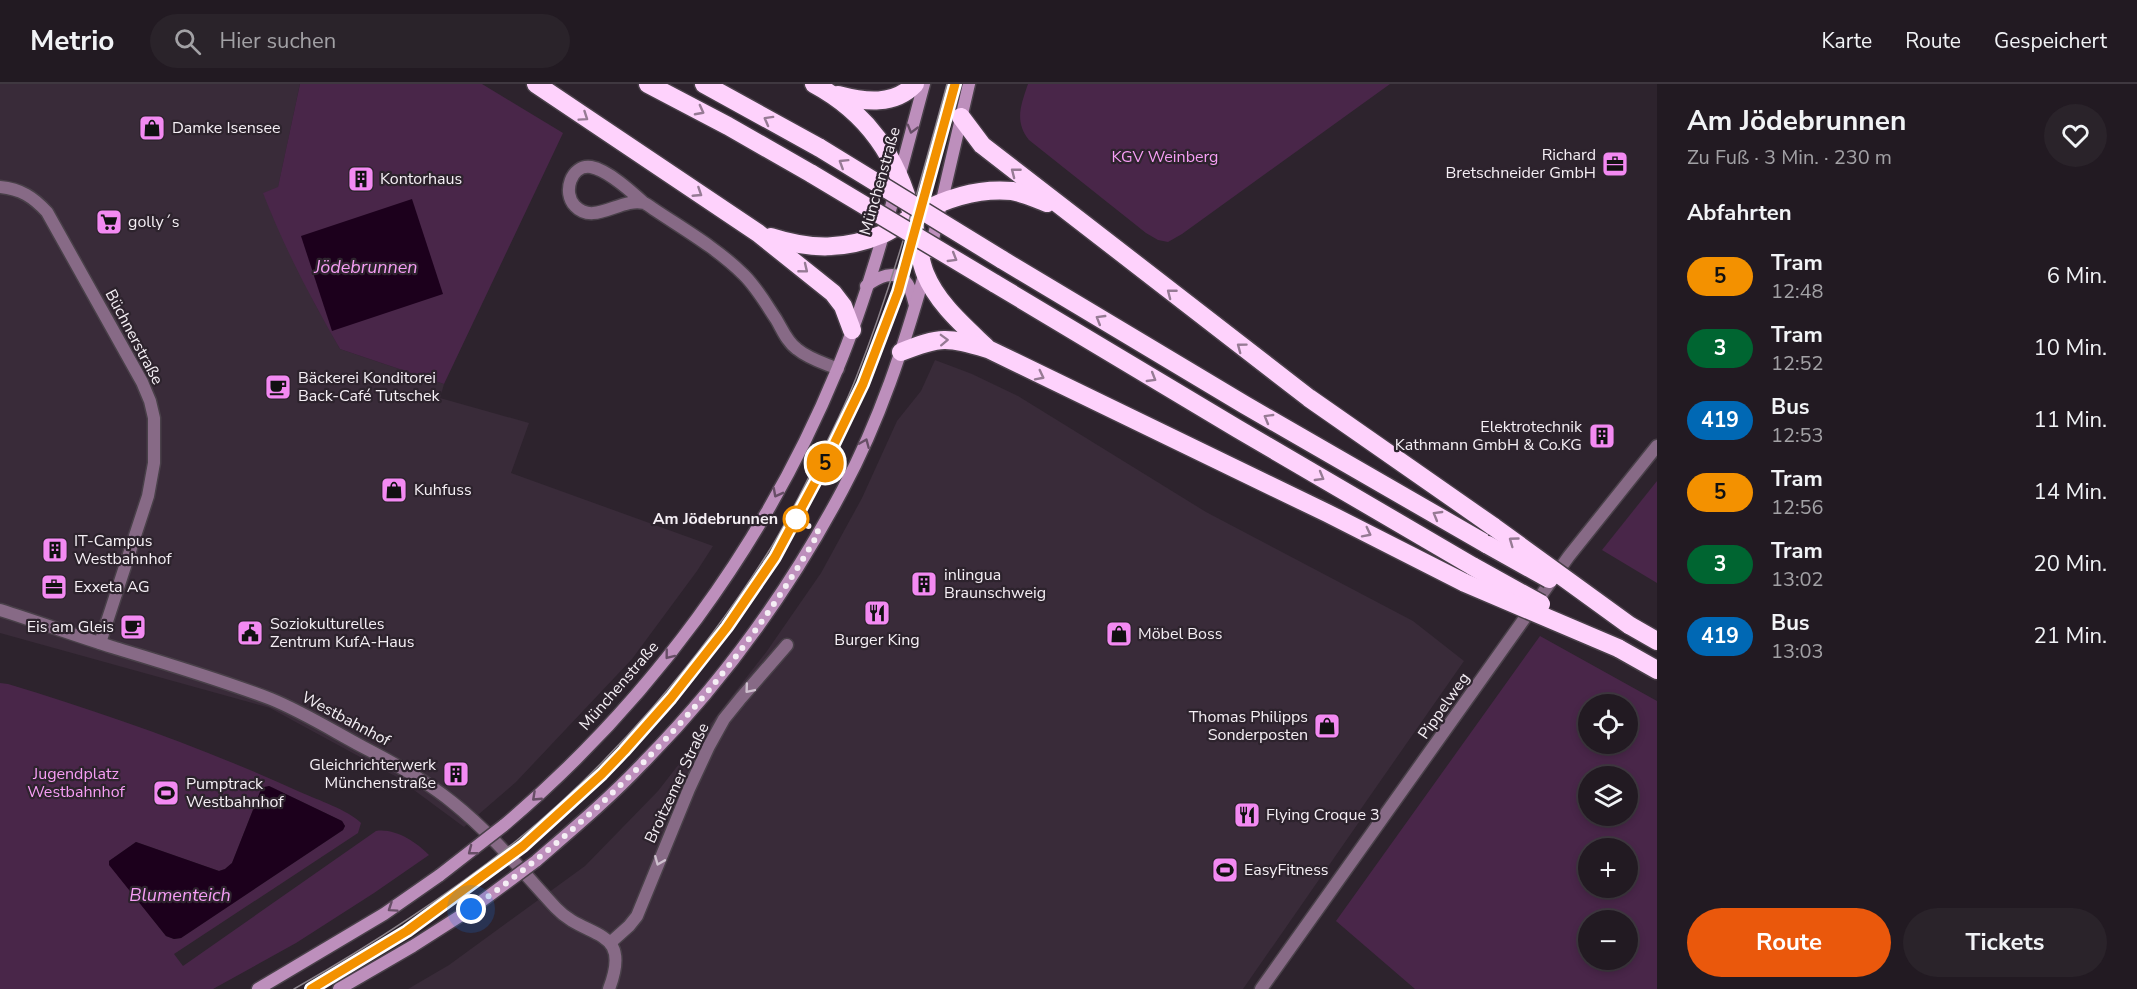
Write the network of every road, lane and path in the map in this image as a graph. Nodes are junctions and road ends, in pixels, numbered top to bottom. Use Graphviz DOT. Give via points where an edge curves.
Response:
graph roads {
  1 [pos="536,84"];
  2 [pos="648,84"];
  3 [pos="704,84"];
  4 [pos="814,84"];
  5 [pos="915,84"];
  6 [pos="924,84"];
  7 [pos="969,84"];
  8 [pos="832,93"];
  9 [pos="961,117"];
  10 [pos="899,174"];
  11 [pos="0,187"];
  12 [pos="644,203"];
  13 [pos="941,203"];
  14 [pos="1061,208"];
  15 [pos="912,217"];
  16 [pos="758,233"];
  17 [pos="883,234"];
  18 [pos="925,273"];
  19 [pos="866,286"];
  20 [pos="915,305"];
  21 [pos="852,330"];
  22 [pos="988,350"];
  23 [pos="901,352"];
  24 [pos="838,369"];
  25 [pos="1657,446"];
  26 [pos="0,610"];
  27 [pos="1629,625"];
  28 [pos="1657,640"];
  29 [pos="100,643"];
  30 [pos="787,645"];
  31 [pos="1618,648"];
  32 [pos="1657,670"];
  33 [pos="610,943"];
  34 [pos="258,989"];
  35 [pos="339,989"];
  36 [pos="609,989"];
  37 [pos="1262,989"];
  1 -- 16 [label="highway, one-way"];
  2 -- 31 [label="highway, one-way, bridge" via="812,174 1238,429"];
  27 -- 3 [label="highway, one-way, bridge" via="1245,405 820,148"];
  4 -- 8 [label="highway"];
  5 -- 8 [label="highway" via="881,101"];
  6 -- 10 [label="main road, Münchenstraße, one-way"];
  7 -- 9 [label="main road"];
  8 -- 10 [label="highway" via="877,137"];
  9 -- 13 [label="main road"];
  14 -- 9 [label="highway, one-way" via="982,145"];
  10 -- 15 [label="highway"];
  10 -- 17 [label="main road, Münchenstraße"];
  11 -- 29 [label="street, Büchnerstraße" via="30,195 47,212 142,382 154,418 156,445 150,489"];
  12 -- 12 [label="street" via="628,203 591,214 576,208 567,192 575,174 590,167 615,180"];
  12 -- 24 [label="street" via="709,246 744,276 794,348"];
  13 -- 14 [label="highway" via="964,195 1014,191"];
  13 -- 15 [label="highway"];
  13 -- 18 [label="main road"];
  27 -- 14 [label="highway, one-way, bridge" via="1309,398"];
  15 -- 17 [label="highway"];
  15 -- 18 [label="highway"];
  16 -- 17 [label="highway" via="821,248"];
  16 -- 21 [label="highway, one-way" via="833,293"];
  17 -- 19 [label="main road, Münchenstraße"];
  18 -- 20 [label="main road"];
  18 -- 22 [label="highway" via="936,295"];
  19 -- 20 [label="main road" via="888,274 897,277 907,282"];
  19 -- 21 [label="main road, Münchenstraße"];
  20 -- 23 [label="main road"];
  21 -- 24 [label="main road, Münchenstraße"];
  23 -- 22 [label="highway, one-way" via="930,340 953,339"];
  22 -- 31 [label="highway, one-way, bridge" via="1465,583"];
  35 -- 23 [label="main road, one-way, bridge" via="471,909 536,861 642,764 703,697 761,624 805,556 844,488"];
  24 -- 34 [label="main road, Münchenstraße, one-way, bridge" via="771,506 685,633 619,714 503,826 440,875 384,914"];
  25 -- 37 [label="street, Pippelweg" via="1569,556"];
  26 -- 29 [label="street, Westbahnhof"];
  27 -- 28 [label="highway"];
  29 -- 33 [label="street, Westbahnhof" via="272,700 398,766 452,801 515,861 558,910"];
  30 -- 33 [label="street, Broitzemer Straße, one-way" via="724,719 689,789 637,916"];
  31 -- 32 [label="highway"];
  33 -- 36 [label="street" via="616,955 616,972"];
}
